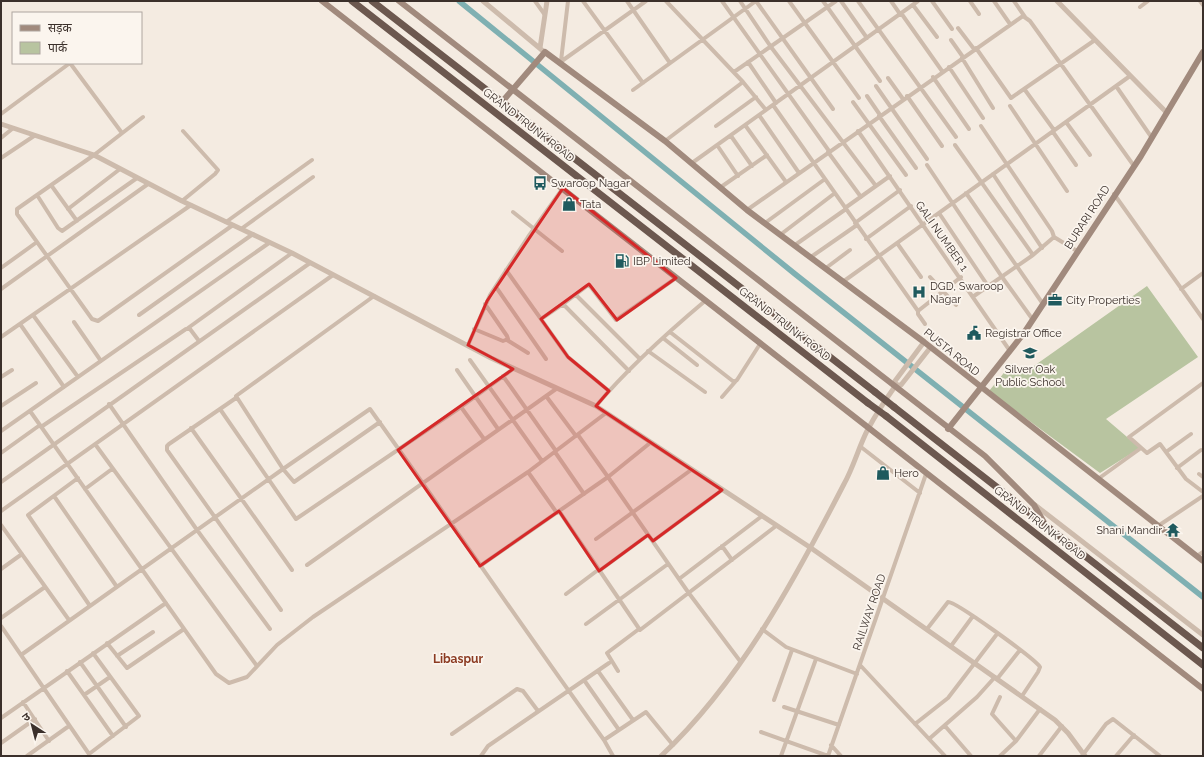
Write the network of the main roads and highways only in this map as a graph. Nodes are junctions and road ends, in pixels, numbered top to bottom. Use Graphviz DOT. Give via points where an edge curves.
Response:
graph roads {
  1 [pos="322,1"];
  2 [pos="352,1"];
  3 [pos="372,1"];
  4 [pos="398,1"];
  5 [pos="1203,52"];
  6 [pos="512,89"];
  7 [pos="502,102"];
  8 [pos="980,387"];
  9 [pos="948,429"];
  10 [pos="1046,526"];
  11 [pos="1203,561"];
  12 [pos="1203,648"];
  13 [pos="1203,665"];
  14 [pos="1203,689"];
  1 -- 14 [label="main road"];
  2 -- 13 [label="highway, GRAND TRUNK ROAD, bridge"];
  3 -- 7 [label="highway, GRAND TRUNK ROAD"];
  4 -- 6 [label="main road"];
  5 -- 8 [label="main road, BURARI ROAD" via="1152,138 1033,320 1011,352"];
  6 -- 7 [label="main road"];
  6 -- 8 [label="main road, PUSTA ROAD" via="542,50 665,141 747,210 844,281"];
  6 -- 9 [label="main road"];
  7 -- 10 [label="highway, GRAND TRUNK ROAD, bridge"];
  8 -- 9 [label="main road, BURARI ROAD"];
  8 -- 11 [label="main road, PUSTA ROAD"];
  9 -- 10 [label="main road" via="985,456 1034,505"];
  10 -- 12 [label="highway, GRAND TRUNK ROAD"];
}
